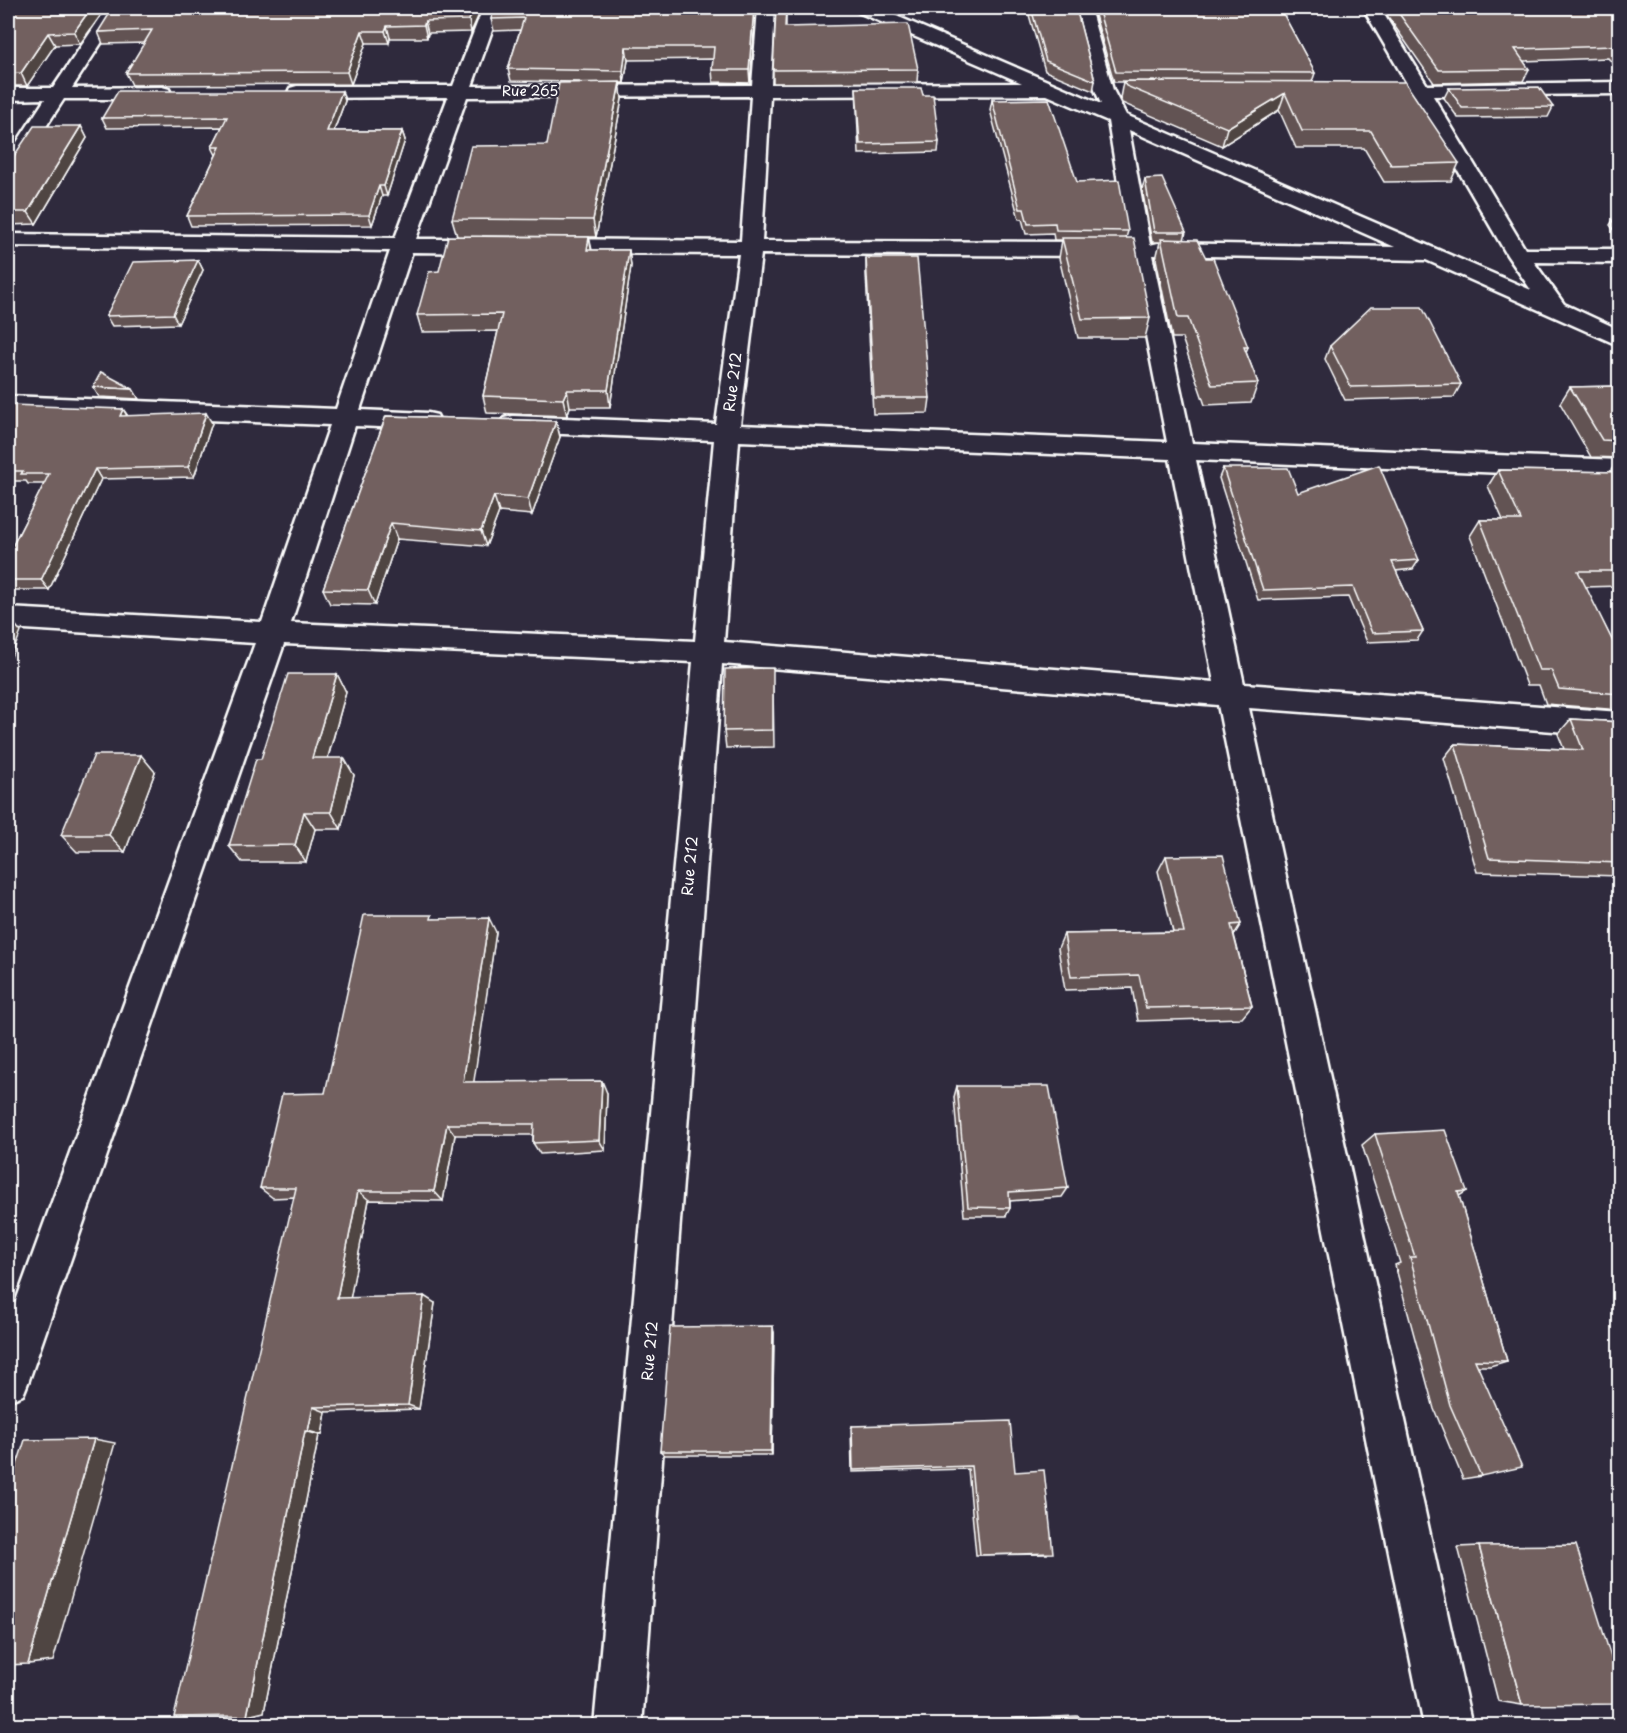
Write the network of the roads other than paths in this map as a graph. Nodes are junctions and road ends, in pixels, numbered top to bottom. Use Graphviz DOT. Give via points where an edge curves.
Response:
graph roads {
  1 [pos="116,8"];
  2 [pos="491,8"];
  3 [pos="766,8"];
  4 [pos="864,8"];
  5 [pos="1082,8"];
  6 [pos="1372,8"];
  7 [pos="1620,87"];
  8 [pos="1052,89"];
  9 [pos="761,91"];
  10 [pos="1351,91"];
  11 [pos="1421,91"];
  12 [pos="283,92"];
  13 [pos="460,92"];
  14 [pos="58,93"];
  15 [pos="177,93"];
  16 [pos="8,94"];
  17 [pos="1116,99"];
  18 [pos="8,170"];
  19 [pos="8,240"];
  20 [pos="403,245"];
  21 [pos="751,247"];
  22 [pos="1140,249"];
  23 [pos="1431,254"];
  24 [pos="1518,255"];
  25 [pos="1620,256"];
  26 [pos="1556,309"];
  27 [pos="1620,339"];
  28 [pos="8,404"];
  29 [pos="346,418"];
  30 [pos="453,422"];
  31 [pos="489,423"];
  32 [pos="727,432"];
  33 [pos="1182,451"];
  34 [pos="1620,469"];
  35 [pos="8,618"];
  36 [pos="273,633"];
  37 [pos="708,652"];
  38 [pos="1231,695"];
  39 [pos="1620,724"];
  40 [pos="8,1380"];
  41 [pos="618,1725"];
  42 [pos="1448,1725"];
  1 -- 14 [label="street"];
  2 -- 13 [label="street"];
  3 -- 9 [label="street, Rue 212"];
  4 -- 8 [label="street"];
  5 -- 17 [label="street"];
  6 -- 11 [label="street"];
  7 -- 11 [label="street"];
  8 -- 9 [label="street, Rue 265"];
  8 -- 17 [label="street"];
  9 -- 13 [label="street, Rue 265"];
  9 -- 21 [label="street, Rue 212"];
  10 -- 11 [label="street"];
  11 -- 24 [label="street"];
  12 -- 13 [label="street, Rue 265"];
  13 -- 20 [label="street"];
  14 -- 15 [label="street"];
  14 -- 16 [label="street"];
  14 -- 18 [label="street"];
  17 -- 22 [label="street"];
  17 -- 23 [label="street"];
  19 -- 20 [label="street"];
  20 -- 21 [label="street"];
  20 -- 29 [label="street"];
  21 -- 22 [label="street"];
  21 -- 32 [label="street, Rue 212"];
  22 -- 23 [label="street"];
  22 -- 33 [label="street"];
  23 -- 26 [label="street"];
  24 -- 25 [label="street"];
  24 -- 26 [label="street"];
  26 -- 27 [label="street"];
  28 -- 29 [label="street"];
  29 -- 30 [label="street"];
  29 -- 36 [label="street"];
  31 -- 32 [label="street"];
  32 -- 33 [label="street"];
  32 -- 37 [label="street, Rue 212"];
  33 -- 34 [label="street"];
  33 -- 38 [label="street"];
  35 -- 36 [label="street"];
  36 -- 37 [label="street"];
  36 -- 40 [label="street"];
  37 -- 38 [label="street"];
  37 -- 41 [label="street, Rue 212"];
  38 -- 39 [label="street"];
  38 -- 42 [label="street"];
}
